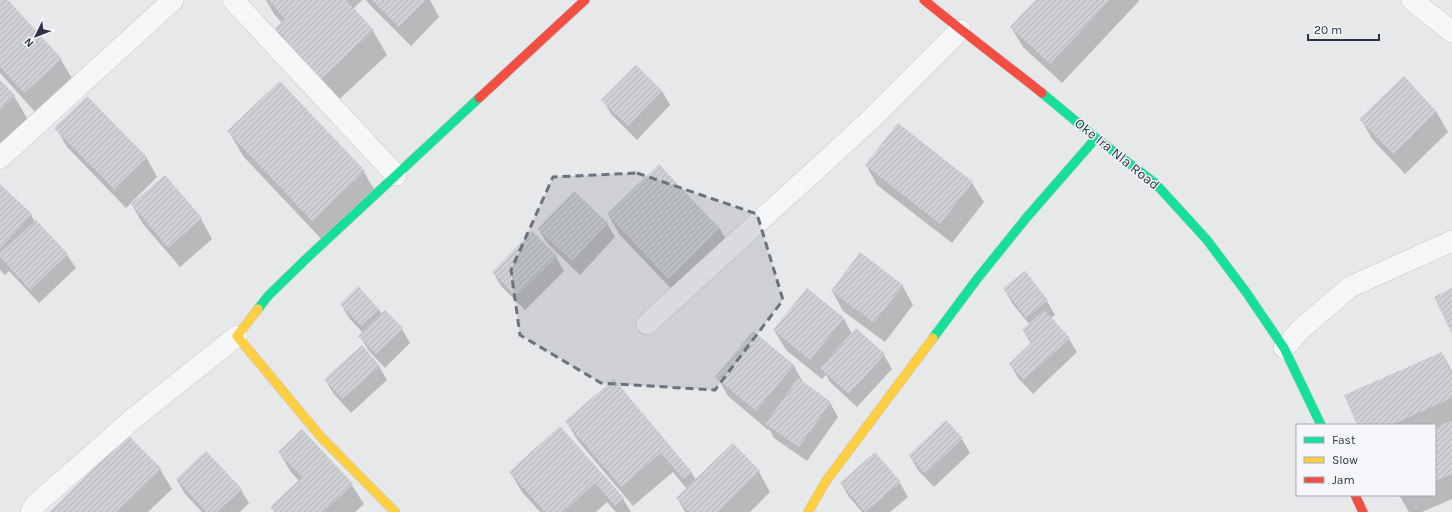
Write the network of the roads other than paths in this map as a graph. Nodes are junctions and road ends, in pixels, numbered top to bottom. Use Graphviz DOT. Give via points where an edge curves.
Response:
graph roads {
  1 [pos="173,0"];
  2 [pos="234,0"];
  3 [pos="585,0"];
  4 [pos="924,0"];
  5 [pos="1412,0"];
  6 [pos="960,30"];
  7 [pos="1452,32"];
  8 [pos="1096,138"];
  9 [pos="0,158"];
  10 [pos="396,175"];
  11 [pos="1452,240"];
  12 [pos="646,324"];
  13 [pos="237,336"];
  14 [pos="1284,348"];
  15 [pos="1321,424"];
  16 [pos="1355,496"];
  17 [pos="31,512"];
  18 [pos="395,512"];
  19 [pos="808,512"];
  20 [pos="1363,512"];
  1 -- 9 [label="street"];
  2 -- 10 [label="street"];
  3 -- 10 [label="street"];
  4 -- 6 [label="street, Oke Ira Nla Road"];
  5 -- 7 [label="street"];
  6 -- 8 [label="street, Oke Ira Nla Road" via="1005,63"];
  6 -- 12 [label="street" via="868,122"];
  8 -- 14 [label="street, Oke Ira Nla Road" via="1155,183 1207,240"];
  8 -- 19 [label="street" via="977,279 826,481"];
  10 -- 13 [label="street" via="268,296"];
  11 -- 14 [label="street" via="1350,287 1301,329"];
  13 -- 17 [label="street" via="134,418 35,505"];
  13 -- 18 [label="street" via="321,437"];
  14 -- 15 [label="street, Oke Ira Nla Road"];
  16 -- 20 [label="street"];
}
